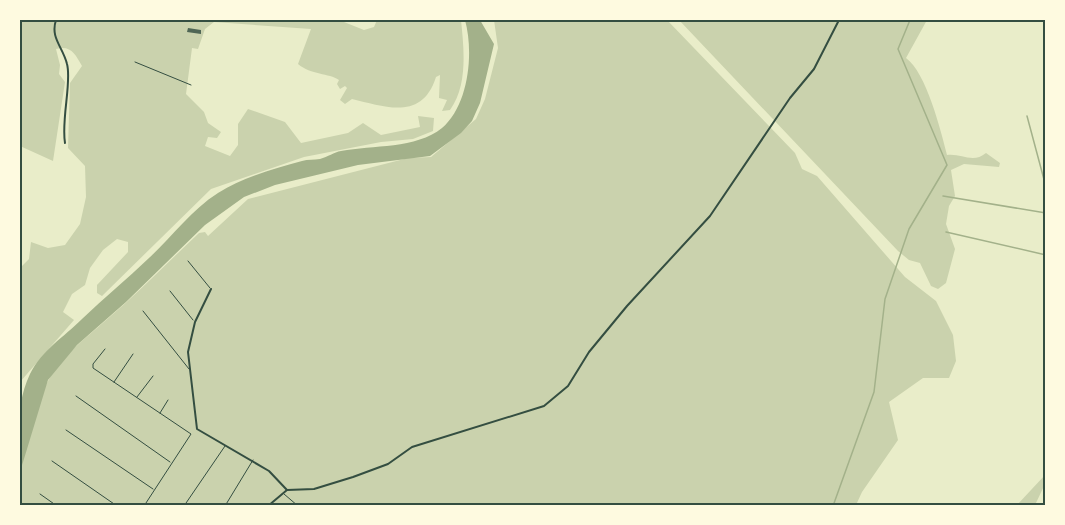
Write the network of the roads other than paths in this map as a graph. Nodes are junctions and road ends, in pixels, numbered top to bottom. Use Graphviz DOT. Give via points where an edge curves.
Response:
graph roads {
  1 [pos="56,20"];
  2 [pos="839,20"];
  3 [pos="135,62"];
  4 [pos="191,86"];
  5 [pos="65,143"];
  6 [pos="188,261"];
  7 [pos="211,289"];
  8 [pos="170,291"];
  9 [pos="143,311"];
  10 [pos="195,322"];
  11 [pos="105,349"];
  12 [pos="133,354"];
  13 [pos="190,370"];
  14 [pos="153,376"];
  15 [pos="114,382"];
  16 [pos="76,396"];
  17 [pos="136,398"];
  18 [pos="168,400"];
  19 [pos="159,415"];
  20 [pos="66,430"];
  21 [pos="226,445"];
  22 [pos="52,460"];
  23 [pos="253,460"];
  24 [pos="172,463"];
  25 [pos="154,490"];
  26 [pos="285,491"];
  27 [pos="40,494"];
  28 [pos="57,506"];
  29 [pos="117,506"];
  30 [pos="144,506"];
  31 [pos="184,506"];
  32 [pos="225,506"];
  33 [pos="268,506"];
  34 [pos="298,506"];
  1 -- 5 [label="street" via="55,38 67,64"];
  2 -- 26 [label="street" via="814,69 710,216 627,306 554,399 544,406 412,447 388,464 353,477 314,489"];
  3 -- 4 [label="lane"];
  6 -- 7 [label="lane"];
  7 -- 10 [label="street"];
  8 -- 10 [label="lane"];
  9 -- 13 [label="lane"];
  10 -- 13 [label="street" via="188,352"];
  11 -- 15 [label="lane" via="93,368"];
  12 -- 15 [label="lane"];
  13 -- 21 [label="street" via="197,429"];
  14 -- 17 [label="lane"];
  15 -- 17 [label="lane"];
  16 -- 24 [label="lane"];
  17 -- 19 [label="lane"];
  18 -- 19 [label="lane"];
  19 -- 24 [label="lane" via="191,434"];
  20 -- 25 [label="lane"];
  21 -- 23 [label="street"];
  21 -- 31 [label="lane"];
  22 -- 29 [label="lane"];
  23 -- 26 [label="street" via="269,471"];
  23 -- 32 [label="lane"];
  24 -- 25 [label="lane"];
  25 -- 30 [label="lane"];
  26 -- 33 [label="street"];
  26 -- 34 [label="lane" via="285,497"];
  27 -- 28 [label="lane"];
}
